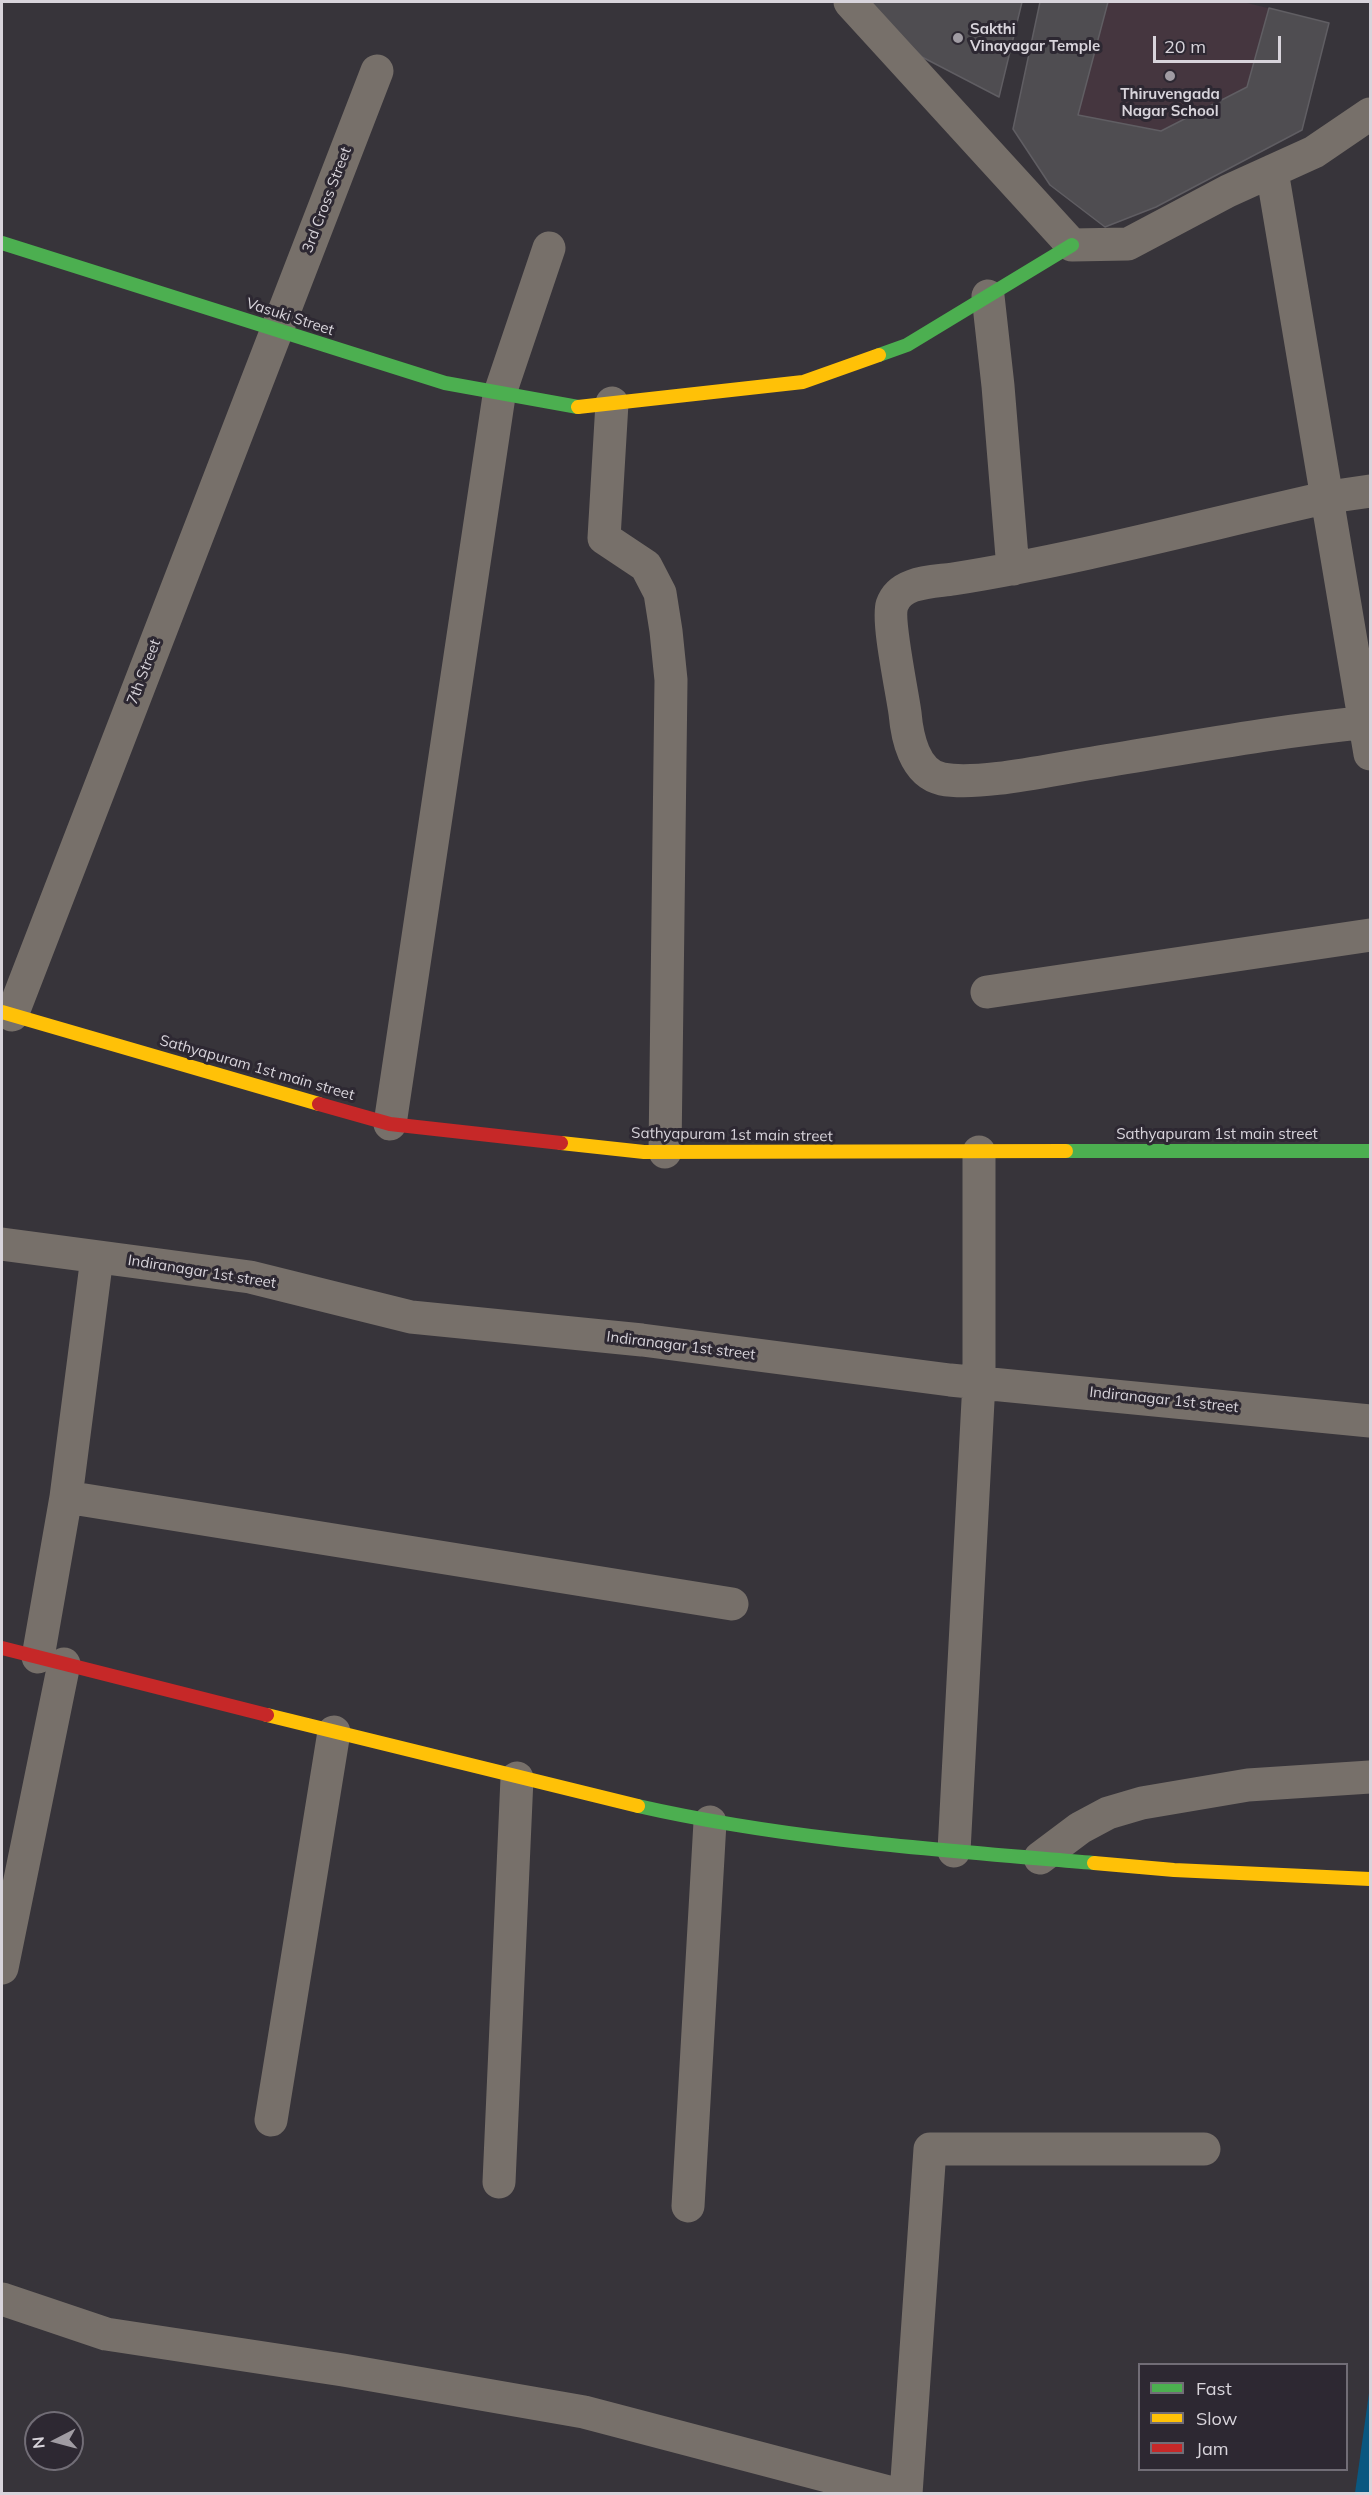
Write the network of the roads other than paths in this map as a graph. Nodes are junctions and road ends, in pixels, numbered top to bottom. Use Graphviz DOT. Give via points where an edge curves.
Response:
graph roads {
  1 [pos="850,2"];
  2 [pos="377,71"];
  3 [pos="1371,114"];
  4 [pos="1272,171"];
  5 [pos="2,243"];
  6 [pos="1072,245"];
  7 [pos="549,248"];
  8 [pos="988,296"];
  9 [pos="277,330"];
  10 [pos="499,396"];
  11 [pos="612,403"];
  12 [pos="1371,491"];
  13 [pos="1329,497"];
  14 [pos="1013,569"];
  15 [pos="1368,722"];
  16 [pos="1371,754"];
  17 [pos="1371,935"];
  18 [pos="987,992"];
  19 [pos="7,1013"];
  20 [pos="390,1124"];
  21 [pos="1371,1151"];
  22 [pos="665,1152"];
  23 [pos="979,1152"];
  24 [pos="2,1244"];
  25 [pos="97,1257"];
  26 [pos="979,1382"];
  27 [pos="1368,1420"];
  28 [pos="66,1497"];
  29 [pos="732,1604"];
  30 [pos="2,1648"];
  31 [pos="51,1660"];
  32 [pos="334,1731"];
  33 [pos="1371,1777"];
  34 [pos="517,1778"];
  35 [pos="711,1822"];
  36 [pos="954,1851"];
  37 [pos="1040,1858"];
  38 [pos="1371,1879"];
  39 [pos="2,1968"];
  40 [pos="271,2120"];
  41 [pos="1204,2149"];
  42 [pos="499,2182"];
  43 [pos="688,2206"];
  44 [pos="2,2299"];
  45 [pos="896,2493"];
  46 [pos="906,2493"];
  1 -- 6 [label="street"];
  2 -- 9 [label="street, 3rd Cross Street"];
  3 -- 4 [label="street" via="1314,152"];
  4 -- 6 [label="street" via="1128,244"];
  4 -- 13 [label="street"];
  5 -- 9 [label="street, Vasuki Street"];
  6 -- 8 [label="street, Vasuki Street"];
  7 -- 10 [label="street"];
  8 -- 11 [label="street, Vasuki Street" via="907,345 803,382"];
  8 -- 14 [label="street"];
  9 -- 10 [label="street, Vasuki Street" via="445,384"];
  9 -- 19 [label="street, 7th Street"];
  10 -- 11 [label="street, Vasuki Street" via="571,408"];
  10 -- 20 [label="street"];
  11 -- 22 [label="street" via="604,538 646,566 660,593 671,680"];
  12 -- 13 [label="street"];
  13 -- 14 [label="street"];
  13 -- 15 [label="street"];
  14 -- 15 [label="street" via="920,584 904,589 892,606 907,734 921,766 938,778 957,781 1019,775"];
  15 -- 16 [label="street"];
  17 -- 18 [label="street"];
  19 -- 20 [label="street, Sathyapuram 1st main street"];
  20 -- 22 [label="street, Sathyapuram 1st main street"];
  21 -- 23 [label="street, Sathyapuram 1st main street"];
  22 -- 23 [label="street, Sathyapuram 1st main street"];
  23 -- 26 [label="street"];
  24 -- 25 [label="street, Indiranagar 1st street"];
  25 -- 26 [label="street, Indiranagar 1st street" via="250,1277 411,1317 642,1340"];
  25 -- 28 [label="street"];
  26 -- 27 [label="street, Indiranagar 1st street"];
  26 -- 36 [label="street"];
  28 -- 29 [label="street"];
  28 -- 31 [label="street"];
  30 -- 31 [label="street"];
  31 -- 32 [label="street"];
  31 -- 39 [label="street"];
  32 -- 34 [label="street"];
  32 -- 40 [label="street"];
  33 -- 37 [label="street" via="1248,1785 1142,1803 1080,1828"];
  34 -- 35 [label="street"];
  34 -- 42 [label="street"];
  35 -- 36 [label="street"];
  35 -- 43 [label="street"];
  36 -- 37 [label="street"];
  37 -- 38 [label="street" via="1174,1870"];
  41 -- 46 [label="street" via="930,2149"];
  44 -- 45 [label="street" via="106,2334 584,2412"];
}
